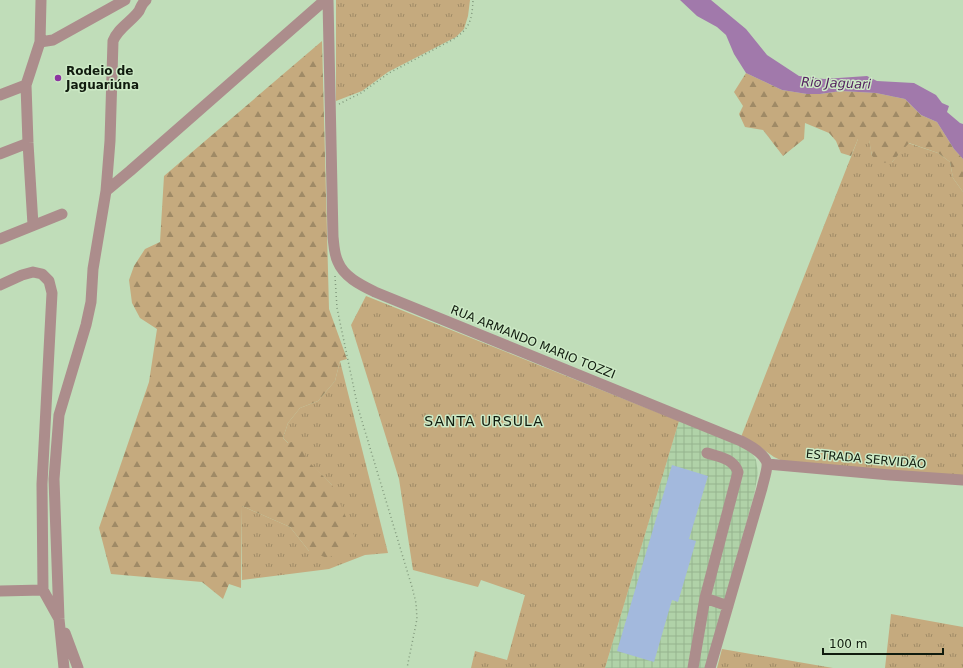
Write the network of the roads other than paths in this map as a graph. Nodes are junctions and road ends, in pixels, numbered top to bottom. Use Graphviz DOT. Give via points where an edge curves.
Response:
graph roads {
  1 [pos="41,0"];
  2 [pos="125,0"];
  3 [pos="144,0"];
  4 [pos="325,0"];
  5 [pos="328,0"];
  6 [pos="40,42"];
  7 [pos="26,85"];
  8 [pos="0,95"];
  9 [pos="28,143"];
  10 [pos="0,154"];
  11 [pos="106,191"];
  12 [pos="62,214"];
  13 [pos="33,225"];
  14 [pos="0,239"];
  15 [pos="0,285"];
  16 [pos="707,453"];
  17 [pos="767,464"];
  18 [pos="963,480"];
  19 [pos="43,590"];
  20 [pos="0,591"];
  21 [pos="705,598"];
  22 [pos="728,606"];
  23 [pos="59,619"];
  24 [pos="64,668"];
  25 [pos="78,668"];
  26 [pos="693,668"];
  27 [pos="710,668"];
  1 -- 6 [label="street"];
  2 -- 6 [label="street" via="52,40"];
  3 -- 11 [label="street" via="138,11 112,41"];
  4 -- 11 [label="street"];
  5 -- 17 [label="street, RUA ARMANDO MARIO TOZZI" via="333,237 334,251 344,272 375,292 741,441 754,448"];
  6 -- 7 [label="street"];
  7 -- 8 [label="street"];
  7 -- 9 [label="street"];
  9 -- 10 [label="street"];
  9 -- 13 [label="street"];
  11 -- 23 [label="street" via="93,269 91,302 59,415 54,479"];
  12 -- 13 [label="street"];
  13 -- 14 [label="street"];
  15 -- 19 [label="street" via="33,272 42,274 49,281 52,293 42,484"];
  16 -- 21 [label="street" via="729,460 738,472"];
  17 -- 18 [label="street, ESTRADA SERVIDÃO"];
  17 -- 22 [label="street"];
  19 -- 20 [label="street"];
  19 -- 23 [label="street"];
  21 -- 22 [label="street"];
  21 -- 26 [label="street"];
  22 -- 27 [label="street"];
  23 -- 24 [label="street"];
  23 -- 25 [label="street"];
}
